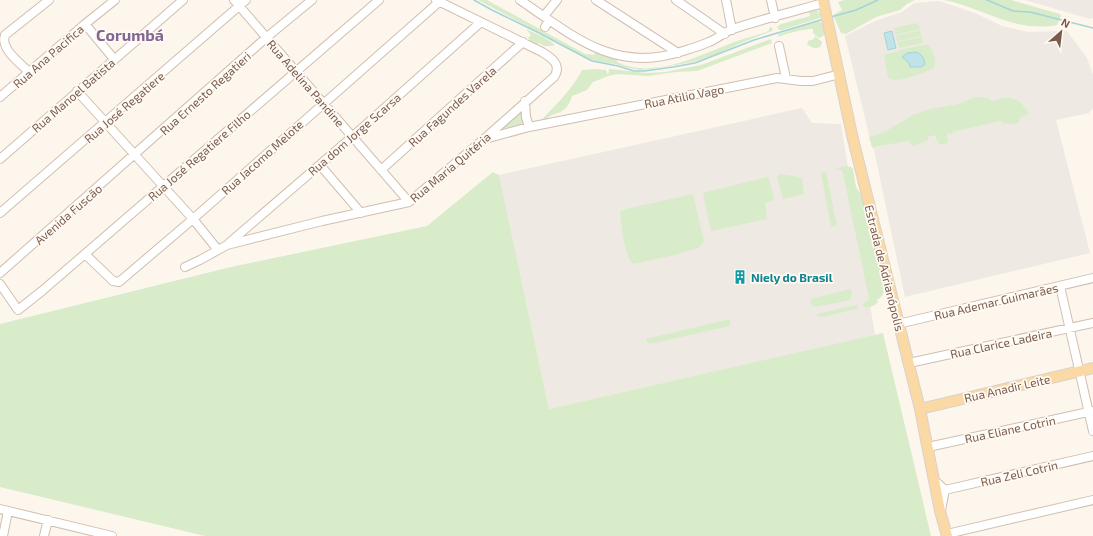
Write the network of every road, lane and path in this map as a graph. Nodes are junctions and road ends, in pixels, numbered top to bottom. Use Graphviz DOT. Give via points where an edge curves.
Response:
graph roads {
  1 [pos="49,0"];
  2 [pos="115,0"];
  3 [pos="182,0"];
  4 [pos="246,0"];
  5 [pos="312,0"];
  6 [pos="379,0"];
  7 [pos="520,0"];
  8 [pos="557,0"];
  9 [pos="596,0"];
  10 [pos="676,0"];
  11 [pos="726,0"];
  12 [pos="771,0"];
  13 [pos="438,1"];
  14 [pos="236,3"];
  15 [pos="824,4"];
  16 [pos="775,18"];
  17 [pos="546,21"];
  18 [pos="481,22"];
  19 [pos="85,24"];
  20 [pos="728,32"];
  21 [pos="267,37"];
  22 [pos="523,42"];
  23 [pos="778,46"];
  24 [pos="678,52"];
  25 [pos="114,59"];
  26 [pos="296,71"];
  27 [pos="29,72"];
  28 [pos="840,74"];
  29 [pos="786,78"];
  30 [pos="77,91"];
  31 [pos="0,97"];
  32 [pos="525,101"];
  33 [pos="323,103"];
  34 [pos="106,123"];
  35 [pos="529,127"];
  36 [pos="352,136"];
  37 [pos="484,139"];
  38 [pos="135,155"];
  39 [pos="0,159"];
  40 [pos="320,165"];
  41 [pos="381,170"];
  42 [pos="163,186"];
  43 [pos="409,202"];
  44 [pos="0,213"];
  45 [pos="361,213"];
  46 [pos="193,219"];
  47 [pos="227,245"];
  48 [pos="218,250"];
  49 [pos="85,254"];
  50 [pos="185,267"];
  51 [pos="0,273"];
  52 [pos="1093,278"];
  53 [pos="0,284"];
  54 [pos="1060,286"];
  55 [pos="1093,323"];
  56 [pos="898,324"];
  57 [pos="1070,329"];
  58 [pos="908,363"];
  59 [pos="1093,368"];
  60 [pos="1079,371"];
  61 [pos="920,409"];
  62 [pos="1091,411"];
  63 [pos="1093,431"];
  64 [pos="928,447"];
  65 [pos="1093,456"];
  66 [pos="934,480"];
  67 [pos="945,490"];
  68 [pos="1093,500"];
  69 [pos="0,509"];
  70 [pos="8,511"];
  71 [pos="940,511"];
  72 [pos="48,520"];
  73 [pos="76,527"];
  74 [pos="101,535"];
  75 [pos="947,535"];
  76 [pos="3,536"];
  77 [pos="44,536"];
  78 [pos="74,536"];
  79 [pos="112,536"];
  1 -- 27 [label="street" via="4,38 7,50"];
  2 -- 19 [label="street, Rua Ana Pacifica"];
  3 -- 25 [label="street, Rua Manoel Batista"];
  4 -- 14 [label="street, Rua José Regatiere"];
  5 -- 21 [label="street, Rua Ernesto Regatieri"];
  6 -- 26 [label="street, Rua José Regatiere Filho"];
  7 -- 17 [label="street"];
  8 -- 17 [label="street"];
  9 -- 24 [label="street"];
  10 -- 20 [label="street"];
  11 -- 20 [label="street"];
  12 -- 16 [label="street"];
  13 -- 18 [label="street, Rua Maria Quitéria"];
  13 -- 33 [label="street, Rua Jacomo Melote"];
  14 -- 21 [label="street, Rua Adelina Pandine"];
  14 -- 34 [label="street, Rua José Regatiere"];
  15 -- 16 [label="street"];
  15 -- 28 [label="main road, Estrada de Adrianópolis"];
  16 -- 20 [label="street"];
  17 -- 24 [label="street" via="604,52 643,59"];
  18 -- 22 [label="street, Rua Maria Quitéria"];
  18 -- 36 [label="street, Rua dom Jorge Scarsa"];
  19 -- 25 [label="street"];
  19 -- 27 [label="street, Rua Ana Pacifica"];
  20 -- 24 [label="street" via="709,43"];
  21 -- 26 [label="street, Rua Adelina Pandine"];
  21 -- 38 [label="street, Rua Ernesto Regatieri"];
  22 -- 32 [label="street, Rua Maria Quitéria" via="552,58 557,67 557,73"];
  22 -- 41 [label="street, Rua Fagundes Varela"];
  23 -- 29 [label="street"];
  25 -- 30 [label="street, Rua Manoel Batista"];
  26 -- 33 [label="street, Rua Adelina Pandine"];
  26 -- 42 [label="street, Rua José Regatiere Filho"];
  27 -- 31 [label="street, Rua Ana Pacifica"];
  28 -- 29 [label="street, Rua Atilio Vago" via="813,81"];
  28 -- 56 [label="main road, Estrada de Adrianópolis" via="852,135"];
  29 -- 35 [label="street, Rua Atilio Vago"];
  30 -- 34 [label="street"];
  30 -- 39 [label="street, Rua Manoel Batista"];
  32 -- 35 [label="street"];
  32 -- 37 [label="street, Rua Maria Quitéria"];
  33 -- 36 [label="street, Rua Adelina Pandine"];
  33 -- 46 [label="street, Rua Jacomo Melote"];
  34 -- 38 [label="street"];
  34 -- 44 [label="street, Rua José Regatiere"];
  35 -- 37 [label="street, Rua Atilio Vago"];
  36 -- 40 [label="street, Rua dom Jorge Scarsa"];
  36 -- 41 [label="street, Rua Adelina Pandine"];
  37 -- 43 [label="street, Rua Maria Quitéria"];
  38 -- 42 [label="street"];
  38 -- 51 [label="street, Avenida Fuscão"];
  40 -- 45 [label="street"];
  40 -- 47 [label="street, Rua dom Jorge Scarsa"];
  41 -- 43 [label="street, Rua Adelina Pandine"];
  42 -- 46 [label="street"];
  42 -- 49 [label="street, Rua José Regatiere Filho"];
  43 -- 45 [label="street, Rua Maria Quitéria"];
  45 -- 47 [label="street, Rua Maria Quitéria"];
  46 -- 48 [label="street"];
  46 -- 49 [label="street, Rua Jacomo Melote" via="119,282 113,281"];
  47 -- 48 [label="street, Rua Maria Quitéria"];
  48 -- 50 [label="street, Rua Maria Quitéria"];
  49 -- 53 [label="street, Rua José Regatiere Filho" via="18,310"];
  52 -- 54 [label="street, Rua Ademar Guimarães"];
  54 -- 56 [label="street, Rua Ademar Guimarães"];
  54 -- 57 [label="street"];
  55 -- 57 [label="street, Rua Clarice Ladeira"];
  56 -- 58 [label="main road, Estrada de Adrianópolis"];
  57 -- 58 [label="street, Rua Clarice Ladeira"];
  57 -- 60 [label="street"];
  58 -- 61 [label="main road, Estrada de Adrianópolis"];
  59 -- 60 [label="main road, Rua Anadir Leite"];
  60 -- 61 [label="main road, Rua Anadir Leite"];
  60 -- 62 [label="street"];
  61 -- 64 [label="main road, Estrada de Adrianópolis"];
  62 -- 63 [label="street"];
  62 -- 64 [label="street, Rua Eliane Cotrin"];
  64 -- 66 [label="main road, Estrada de Adrianópolis"];
  65 -- 67 [label="street, Rua Zeli Cotrin"];
  66 -- 67 [label="street"];
  66 -- 71 [label="main road, Estrada de Adrianópolis"];
  67 -- 71 [label="street"];
  68 -- 75 [label="street"];
  69 -- 70 [label="street"];
  70 -- 72 [label="street"];
  70 -- 76 [label="street"];
  71 -- 75 [label="main road, Estrada de Adrianópolis"];
  72 -- 73 [label="street"];
  72 -- 77 [label="street"];
  73 -- 74 [label="street"];
  73 -- 78 [label="street"];
  74 -- 79 [label="street"];
}
